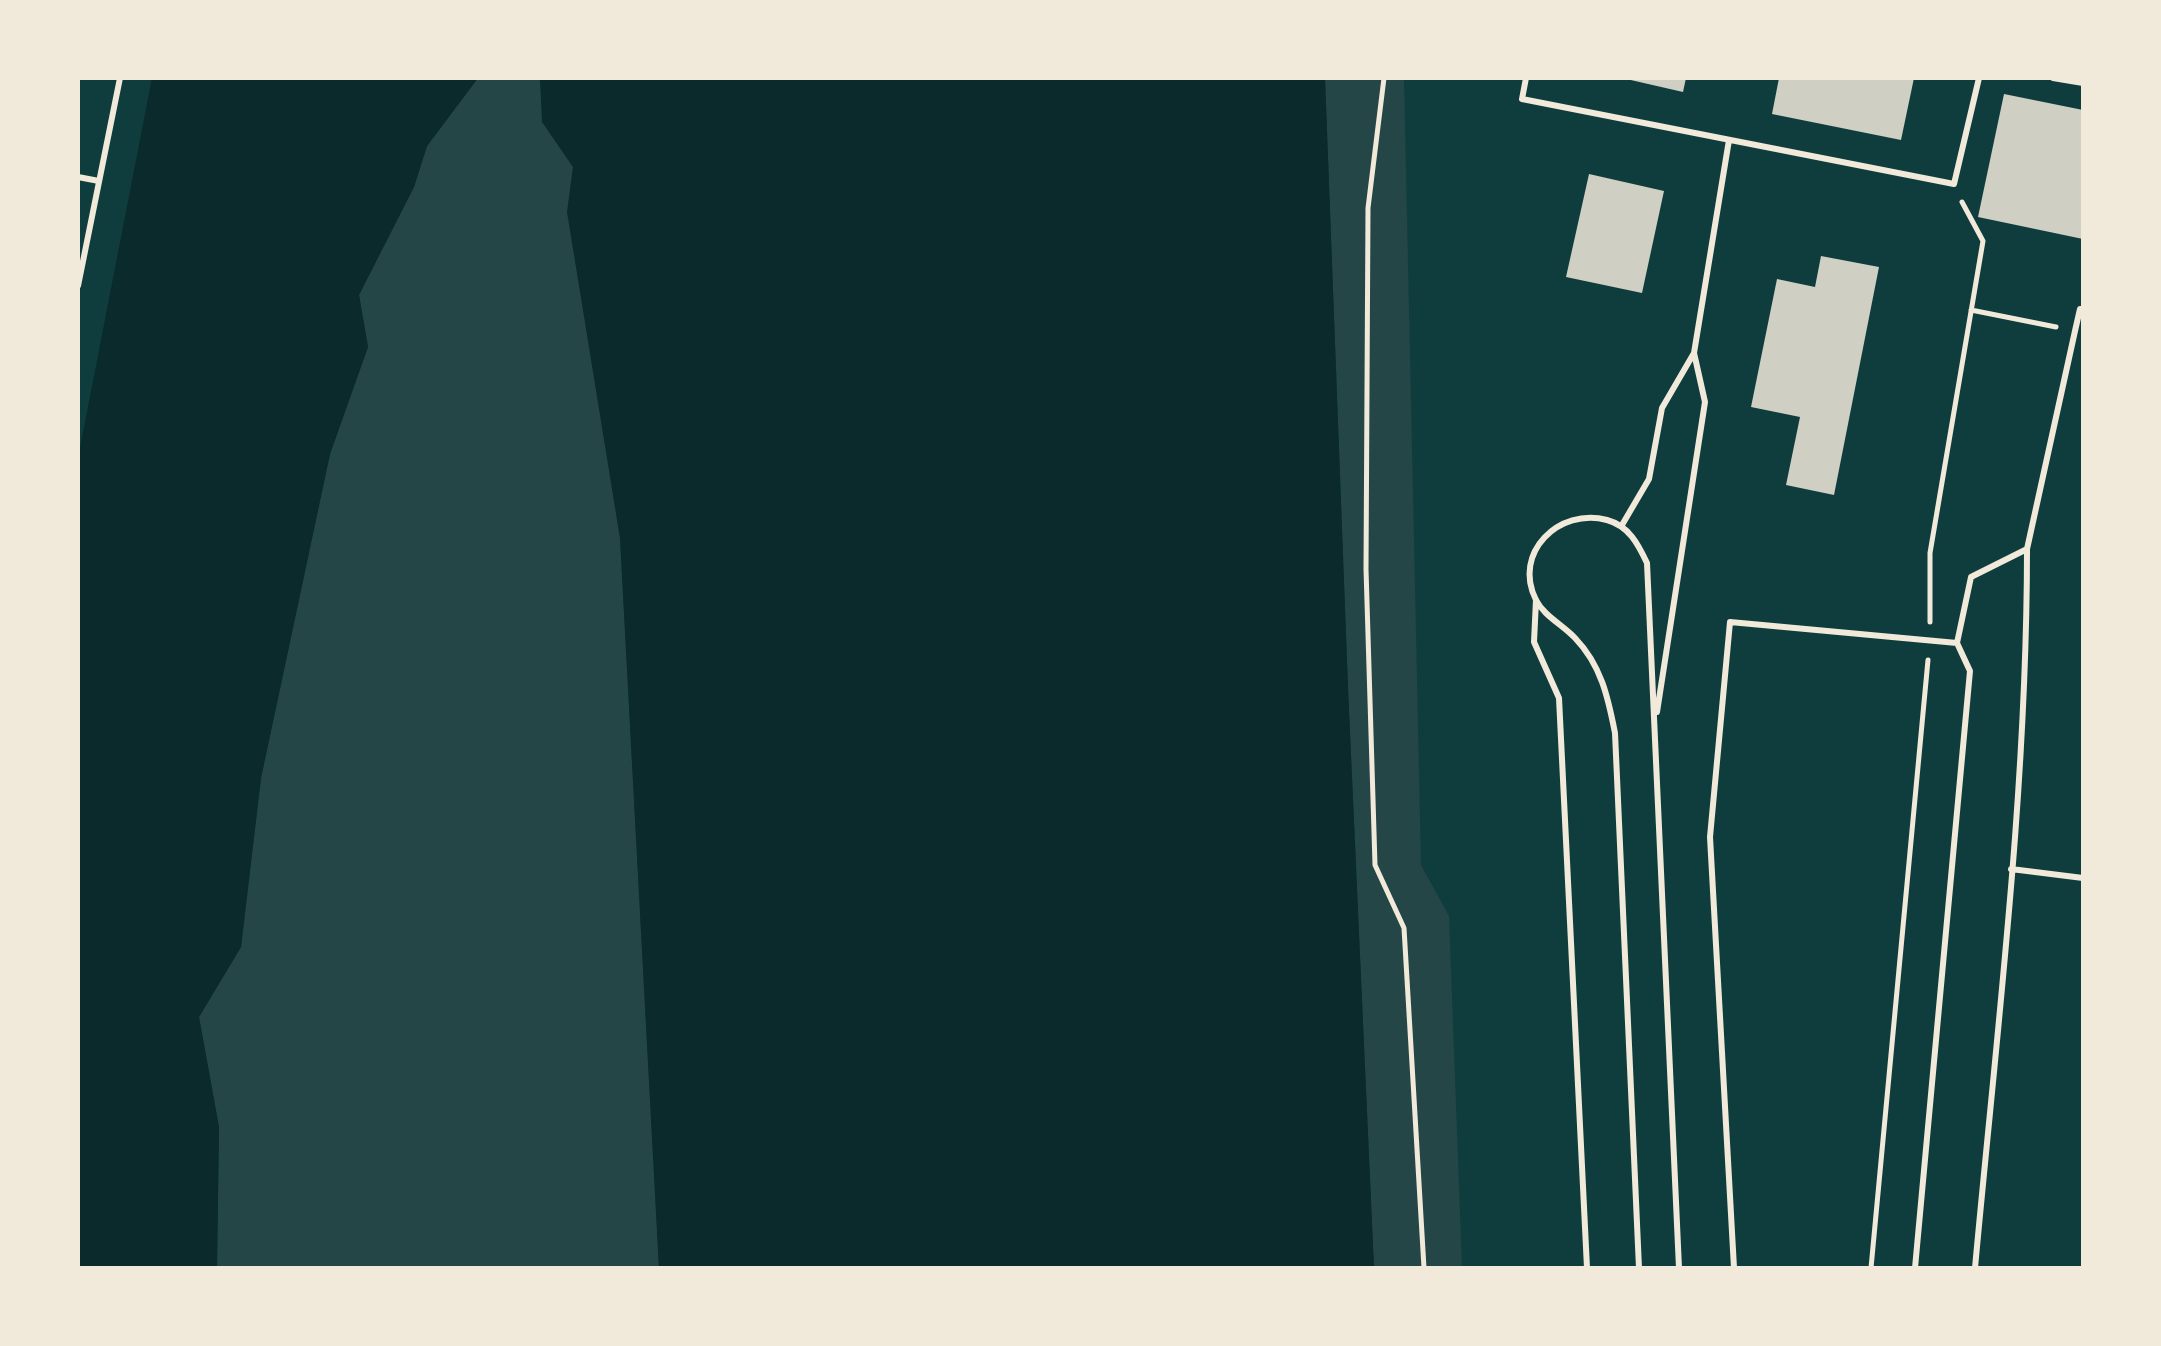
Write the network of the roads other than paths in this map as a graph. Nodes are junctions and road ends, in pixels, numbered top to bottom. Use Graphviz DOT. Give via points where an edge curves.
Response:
graph roads {
  1 [pos="120,78"];
  2 [pos="1526,78"];
  3 [pos="1979,78"];
  4 [pos="2053,78"];
  5 [pos="2083,83"];
  6 [pos="1729,140"];
  7 [pos="78,177"];
  8 [pos="99,181"];
  9 [pos="78,286"];
  10 [pos="2083,309"];
  11 [pos="1694,353"];
  12 [pos="1622,525"];
  13 [pos="2027,549"];
  14 [pos="1536,600"];
  15 [pos="1957,643"];
  16 [pos="1654,728"];
  17 [pos="2011,869"];
  18 [pos="2083,878"];
  19 [pos="1587,1268"];
  20 [pos="1639,1268"];
  21 [pos="1679,1268"];
  22 [pos="1734,1268"];
  23 [pos="1915,1268"];
  24 [pos="1975,1268"];
  1 -- 8 [label="lane"];
  2 -- 6 [label="lane" via="1522,99"];
  3 -- 6 [label="lane" via="1954,184"];
  4 -- 5 [label="lane"];
  6 -- 11 [label="lane"];
  7 -- 8 [label="lane"];
  8 -- 9 [label="lane"];
  10 -- 13 [label="lane"];
  11 -- 12 [label="lane" via="1662,408 1649,479"];
  11 -- 16 [label="lane" via="1705,402"];
  12 -- 14 [label="lane" via="1588,518 1551,528 1532,561"];
  12 -- 16 [label="lane" via="1647,563"];
  13 -- 15 [label="lane" via="1971,577"];
  13 -- 17 [label="lane" via="2027,642"];
  14 -- 19 [label="lane" via="1534,642 1559,698"];
  14 -- 20 [label="lane" via="1578,640 1601,675 1615,733"];
  15 -- 22 [label="lane" via="1730,622 1710,837"];
  15 -- 23 [label="lane" via="1970,671"];
  16 -- 21 [label="lane"];
  17 -- 18 [label="lane"];
  17 -- 24 [label="lane"];
}
